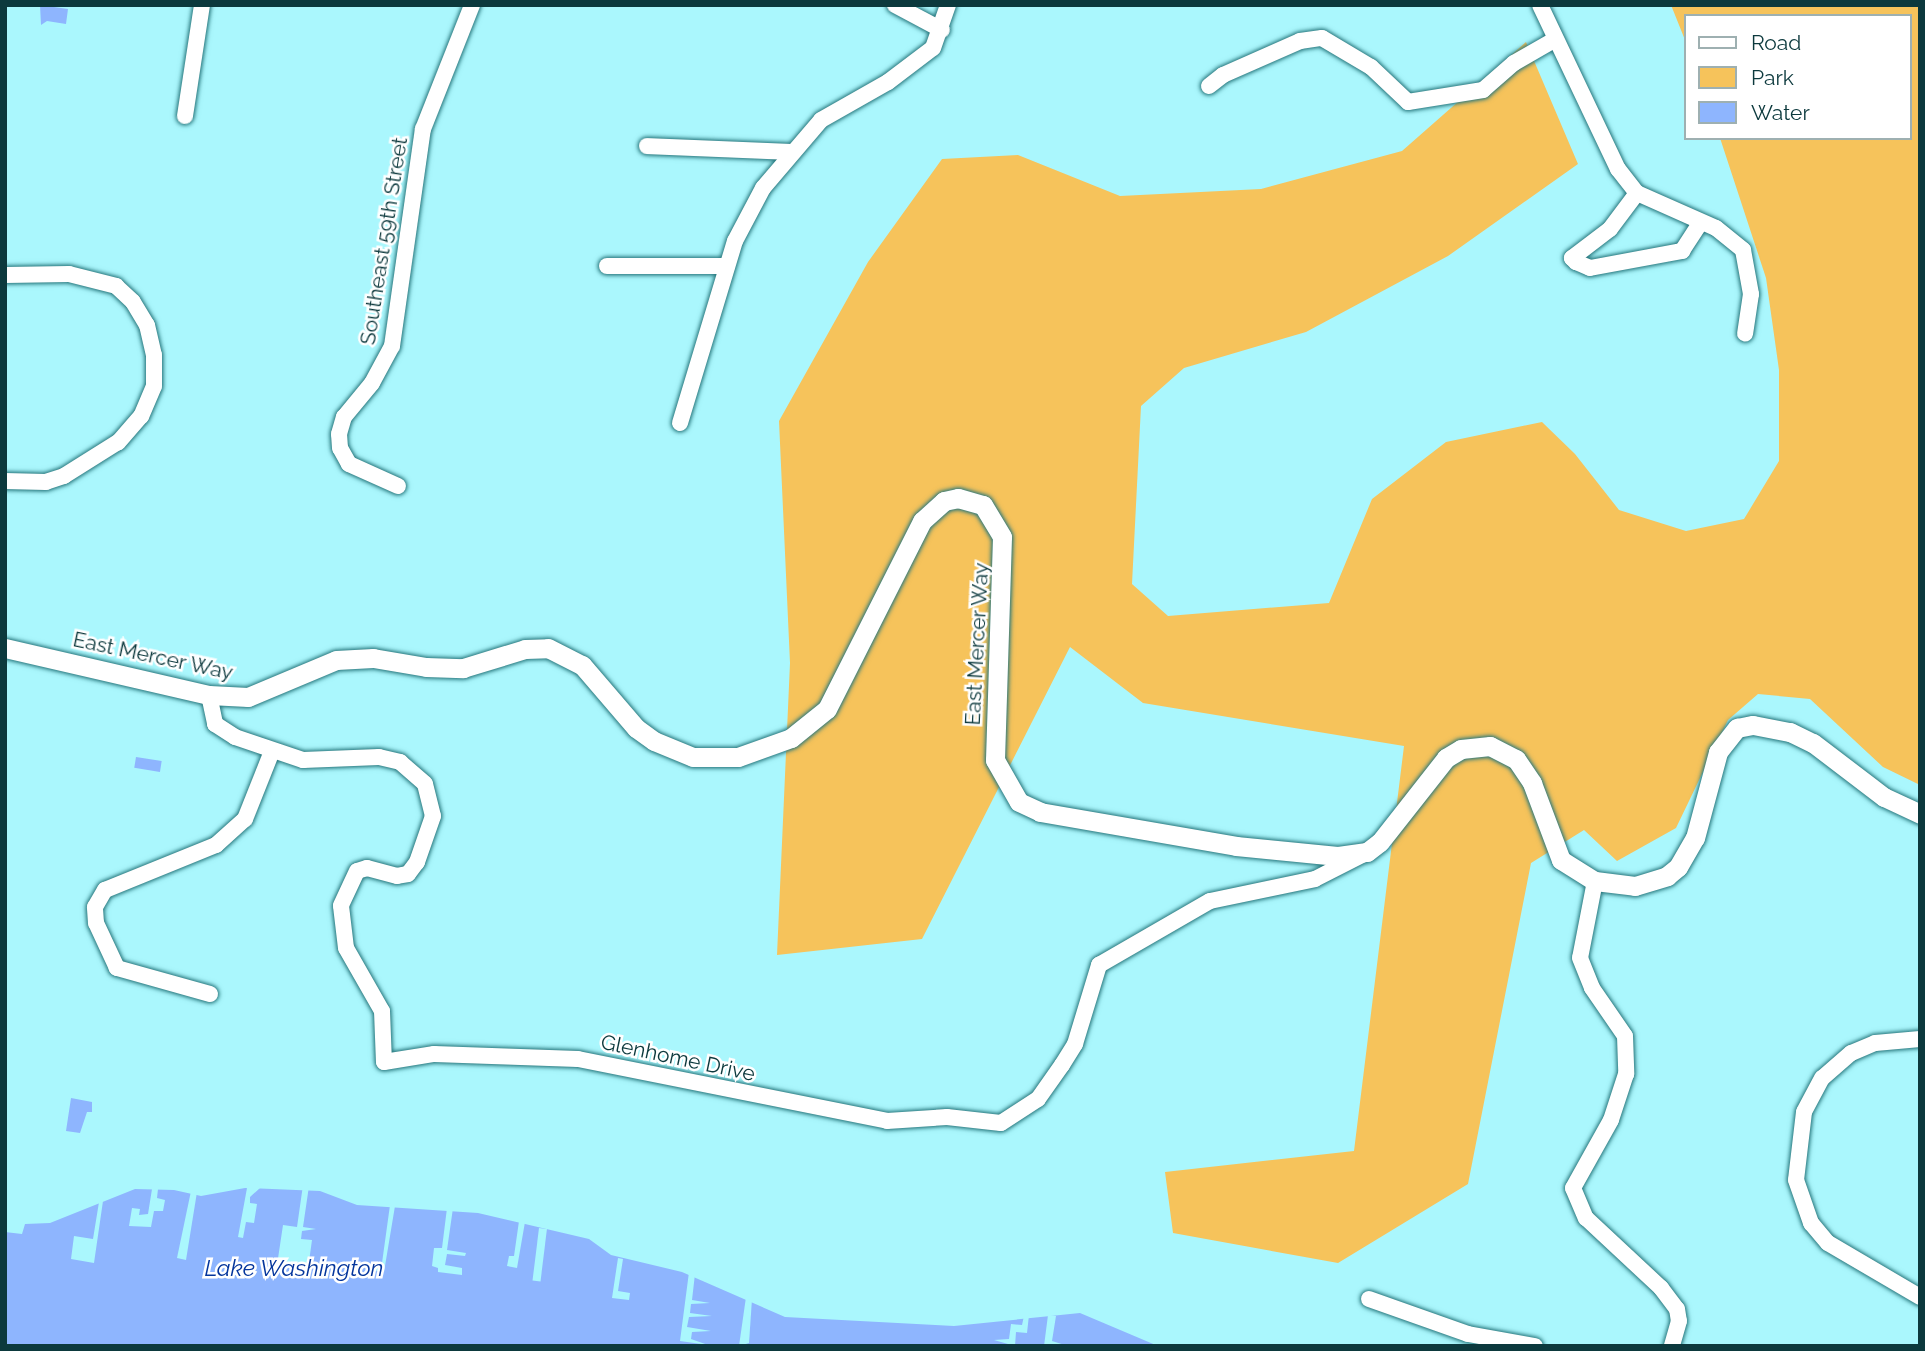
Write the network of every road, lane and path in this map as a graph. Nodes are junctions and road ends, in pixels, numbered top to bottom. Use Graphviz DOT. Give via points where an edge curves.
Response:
graph roads {
  1 [pos="202,5"];
  2 [pos="472,5"];
  3 [pos="895,5"];
  4 [pos="948,5"];
  5 [pos="1540,5"];
  6 [pos="942,30"];
  7 [pos="1554,40"];
  8 [pos="1209,86"];
  9 [pos="184,116"];
  10 [pos="647,146"];
  11 [pos="790,152"];
  12 [pos="1637,194"];
  13 [pos="1700,223"];
  14 [pos="607,266"];
  15 [pos="727,266"];
  16 [pos="5,275"];
  17 [pos="1745,334"];
  18 [pos="680,423"];
  19 [pos="5,481"];
  20 [pos="398,486"];
  21 [pos="5,648"];
  22 [pos="209,695"];
  23 [pos="272,751"];
  24 [pos="1920,814"];
  25 [pos="1367,852"];
  26 [pos="1595,881"];
  27 [pos="210,994"];
  28 [pos="1920,1039"];
  29 [pos="1920,1297"];
  30 [pos="1369,1299"];
  31 [pos="1535,1346"];
  32 [pos="1672,1346"];
  1 -- 9 [label="street"];
  2 -- 20 [label="street, Southeast 59th Street" via="423,129 391,346 378,373 344,417 339,434 349,464"];
  3 -- 6 [label="street"];
  4 -- 6 [label="street"];
  5 -- 7 [label="street"];
  6 -- 11 [label="street" via="933,48 915,65 842,105"];
  7 -- 8 [label="street" via="1514,63 1483,90 1408,102 1371,67 1322,38 1300,41 1223,75"];
  7 -- 12 [label="street" via="1618,169"];
  10 -- 11 [label="street"];
  11 -- 15 [label="street" via="764,188"];
  12 -- 13 [label="street"];
  12 -- 13 [label="street" via="1610,229 1572,258 1576,262 1590,268 1682,251"];
  13 -- 17 [label="street" via="1727,233 1743,250 1751,294"];
  14 -- 15 [label="street"];
  15 -- 18 [label="street"];
  16 -- 19 [label="street" via="69,274 116,286 147,325 154,355 154,386 141,416 118,442 92,461 46,482"];
  21 -- 22 [label="street, East Mercer Way"];
  22 -- 23 [label="street, Glenhome Drive" via="215,724"];
  22 -- 25 [label="street, East Mercer Way" via="263,694 344,659 463,668 525,649 548,648 582,664 636,728 654,741 693,757 738,757 790,738 827,709 922,521 944,500 973,499 990,512 1002,537 995,760 1019,802 1072,821 1236,846 1318,855"];
  23 -- 25 [label="street, Glenhome Drive" via="315,760 379,757 400,762 425,784 433,816 417,862 408,874 397,876 357,870 341,906 346,948 382,1011 384,1062 434,1054 578,1059 887,1121 947,1117 1001,1123 1018,1115 1038,1099 1075,1044 1099,964 1210,901 1315,879"];
  23 -- 27 [label="street" via="245,819 216,845 105,890 94,907 96,923 117,968"];
  24 -- 26 [label="street" via="1896,805 1813,743 1790,732 1768,726 1737,728 1718,752 1695,838 1678,867 1644,885"];
  25 -- 26 [label="street" via="1393,830 1446,758 1461,749 1490,746 1516,759 1532,783 1561,860"];
  26 -- 32 [label="street" via="1580,958 1592,988 1625,1036 1626,1074 1611,1120 1573,1188 1586,1218 1661,1288 1677,1309 1679,1321"];
  28 -- 29 [label="street" via="1875,1043 1851,1053 1822,1079 1804,1112 1796,1180 1811,1223 1828,1243"];
  30 -- 31 [label="street" via="1459,1331"];
}
